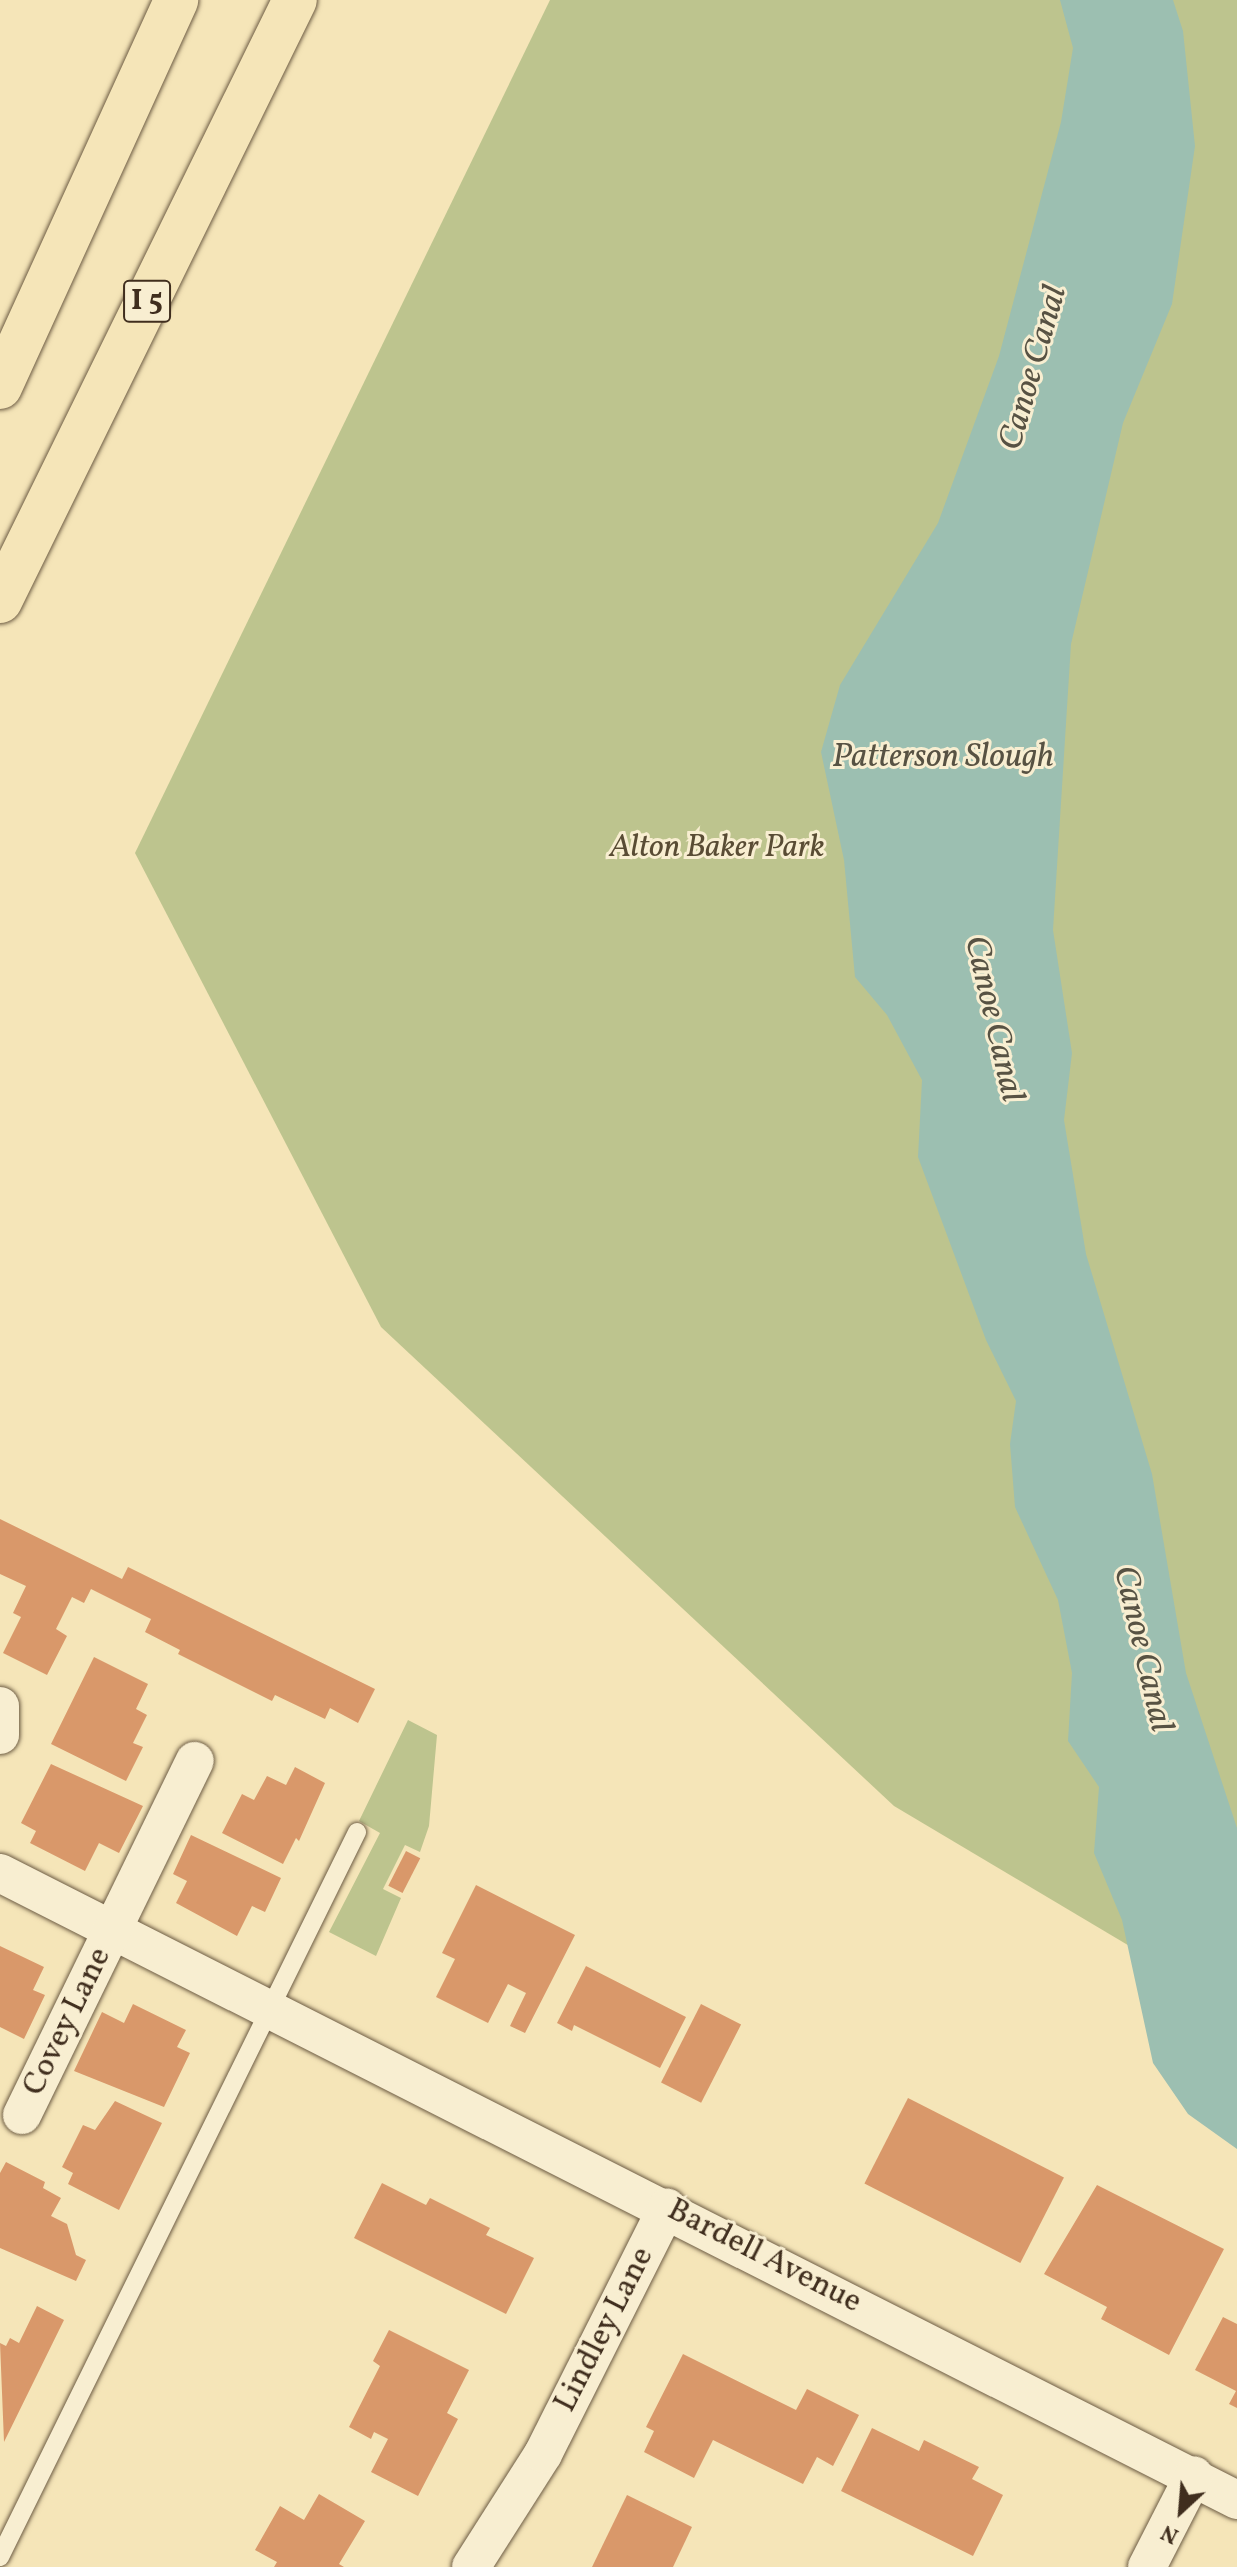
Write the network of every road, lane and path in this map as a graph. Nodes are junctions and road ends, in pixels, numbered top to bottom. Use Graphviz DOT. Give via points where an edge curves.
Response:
graph roads {
  1 [pos="176,0"];
  2 [pos="295,0"];
  3 [pos="0,387"];
  4 [pos="0,601"];
  5 [pos="0,1706"];
  6 [pos="0,1735"];
  7 [pos="195,1761"];
  8 [pos="357,1832"];
  9 [pos="0,1873"];
  10 [pos="114,1929"];
  11 [pos="280,2011"];
  12 [pos="22,2115"];
  13 [pos="667,2207"];
  14 [pos="543,2454"];
  15 [pos="1194,2475"];
  16 [pos="1237,2500"];
  17 [pos="0,2557"];
  18 [pos="471,2567"];
  19 [pos="504,2567"];
  20 [pos="1147,2567"];
  1 -- 3 [label="highway"];
  2 -- 4 [label="highway, I 5"];
  5 -- 6 [label="street"];
  7 -- 10 [label="street, Covey Lane"];
  8 -- 11 [label="lane"];
  9 -- 10 [label="street, Covey Lane"];
  10 -- 11 [label="street, Covey Lane"];
  10 -- 12 [label="street, Covey Lane"];
  11 -- 13 [label="street, Bardell Avenue"];
  11 -- 17 [label="lane"];
  13 -- 14 [label="street, Lindley Lane"];
  13 -- 15 [label="street, Bardell Avenue"];
  14 -- 18 [label="street"];
  14 -- 19 [label="street"];
  15 -- 16 [label="street, Bardell Avenue"];
  15 -- 20 [label="street"];
}
